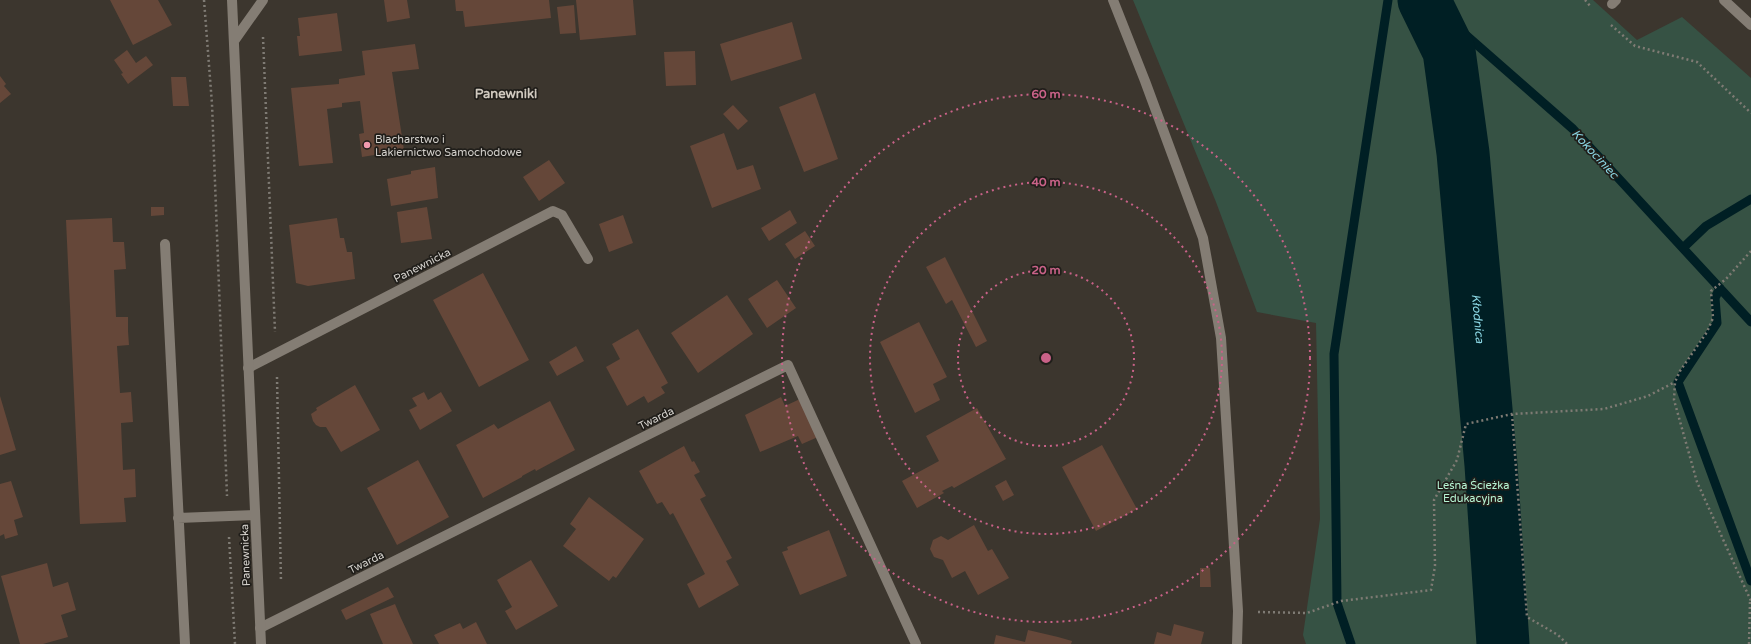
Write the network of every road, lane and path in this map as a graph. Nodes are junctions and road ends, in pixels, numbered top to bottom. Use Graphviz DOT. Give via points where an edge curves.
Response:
graph roads {
  1 [pos="204,0"];
  2 [pos="232,0"];
  3 [pos="263,0"];
  4 [pos="1113,0"];
  5 [pos="1585,0"];
  6 [pos="1724,0"];
  7 [pos="1596,12"];
  8 [pos="1607,22"];
  9 [pos="1751,25"];
  10 [pos="263,32"];
  11 [pos="234,41"];
  12 [pos="1751,113"];
  13 [pos="165,244"];
  14 [pos="1751,251"];
  15 [pos="588,259"];
  16 [pos="276,354"];
  17 [pos="248,368"];
  18 [pos="1675,382"];
  19 [pos="1512,414"];
  20 [pos="228,515"];
  21 [pos="255,515"];
  22 [pos="178,518"];
  23 [pos="1751,601"];
  24 [pos="1238,614"];
  25 [pos="281,617"];
  26 [pos="260,628"];
  27 [pos="185,644"];
  28 [pos="234,644"];
  29 [pos="261,644"];
  30 [pos="916,644"];
  31 [pos="1238,644"];
  32 [pos="1567,644"];
  33 [pos="1749,644"];
  1 -- 20 [label="path" via="212,104"];
  2 -- 11 [label="street, Panewnicka"];
  3 -- 11 [label="street"];
  4 -- 24 [label="street" via="1203,238 1221,338"];
  5 -- 7 [label="path"];
  6 -- 9 [label="street"];
  8 -- 12 [label="path" via="1635,46 1697,62"];
  10 -- 16 [label="path"];
  11 -- 17 [label="street, Panewnicka"];
  13 -- 22 [label="street"];
  14 -- 18 [label="path" via="1726,279 1711,291 1713,318"];
  15 -- 16 [label="street, Panewnicka" via="562,215 553,211"];
  16 -- 17 [label="street, Panewnicka"];
  16 -- 25 [label="path"];
  17 -- 21 [label="street, Panewnicka"];
  18 -- 19 [label="path" via="1648,396 1604,409"];
  18 -- 23 [label="path" via="1674,400 1698,482"];
  19 -- 24 [label="path" via="1466,424 1457,460 1434,500 1436,566 1431,590 1341,601 1307,613"];
  19 -- 32 [label="path" via="1527,617 1558,635"];
  20 -- 21 [label="street"];
  20 -- 22 [label="street"];
  20 -- 28 [label="path"];
  21 -- 26 [label="street, Panewnicka"];
  22 -- 27 [label="street"];
  23 -- 33 [label="path"];
  24 -- 31 [label="street"];
  25 -- 26 [label="street, Twarda"];
  25 -- 30 [label="street, Twarda" via="788,366"];
  26 -- 29 [label="street, Panewnicka"];
}
